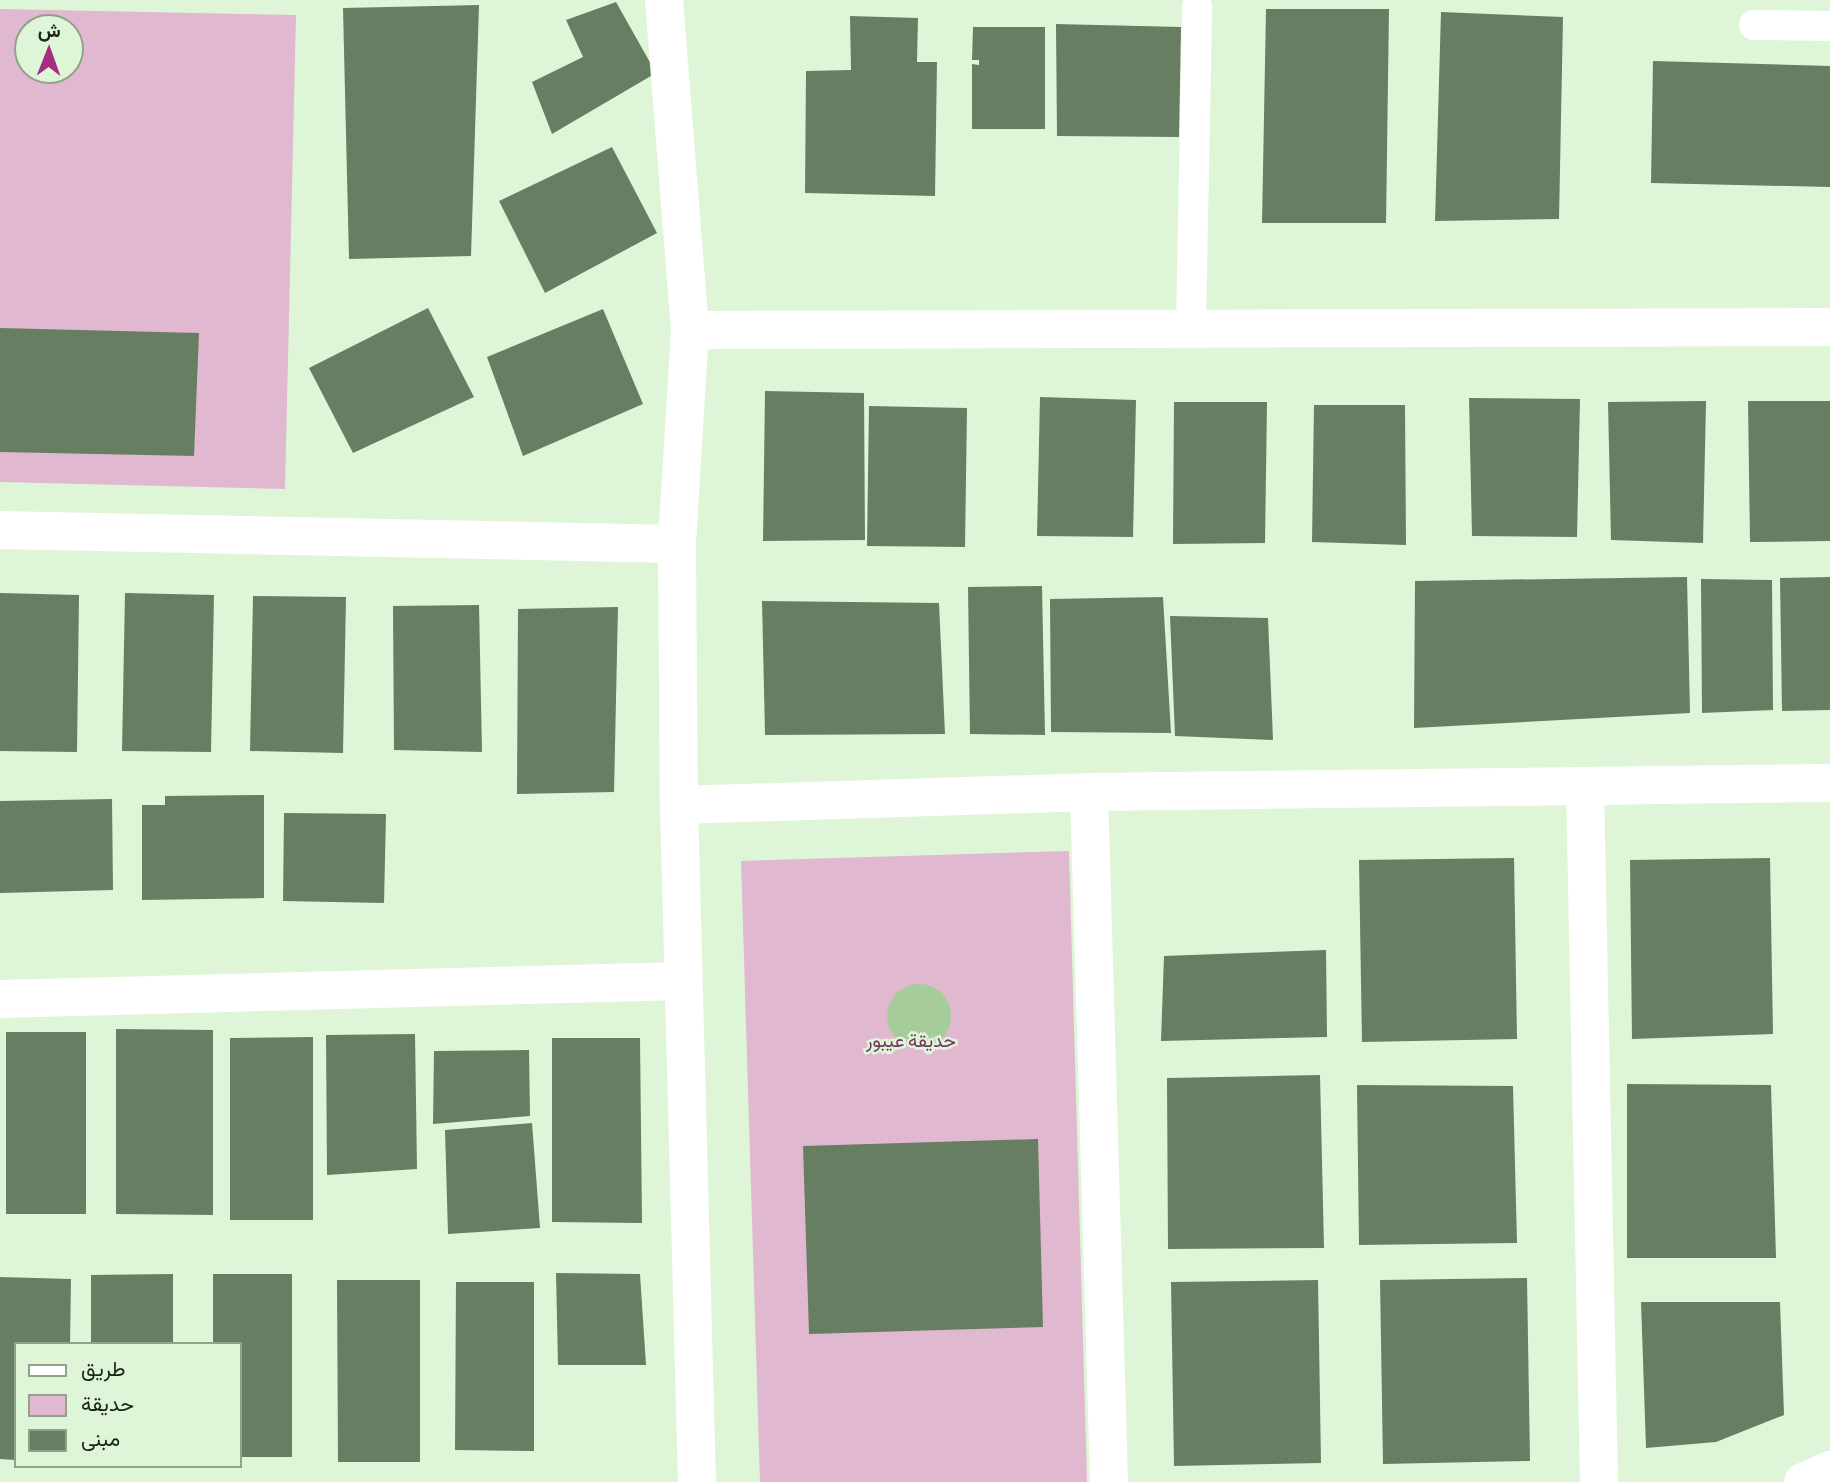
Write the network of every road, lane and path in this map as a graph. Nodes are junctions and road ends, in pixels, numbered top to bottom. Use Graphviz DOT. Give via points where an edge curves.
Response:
graph roads {
  1 [pos="664,0"];
  2 [pos="1197,6"];
  3 [pos="1754,25"];
  4 [pos="1830,26"];
  5 [pos="1191,327"];
  6 [pos="1830,327"];
  7 [pos="690,330"];
  8 [pos="0,530"];
  9 [pos="677,544"];
  10 [pos="1830,783"];
  11 [pos="1585,786"];
  12 [pos="1089,792"];
  13 [pos="679,805"];
  14 [pos="683,981"];
  15 [pos="0,999"];
  16 [pos="1830,1470"];
  17 [pos="697,1482"];
  18 [pos="1109,1482"];
  19 [pos="1599,1482"];
  20 [pos="1802,1482"];
  1 -- 7 [label="street"];
  2 -- 5 [label="lane"];
  3 -- 4 [label="lane"];
  5 -- 6 [label="street"];
  5 -- 7 [label="street"];
  7 -- 9 [label="street"];
  8 -- 9 [label="street"];
  9 -- 13 [label="street"];
  10 -- 11 [label="street"];
  11 -- 12 [label="street"];
  11 -- 19 [label="street"];
  12 -- 13 [label="street"];
  12 -- 18 [label="street"];
  13 -- 14 [label="street"];
  14 -- 15 [label="street"];
  14 -- 17 [label="street"];
  16 -- 20 [label="street"];
}
